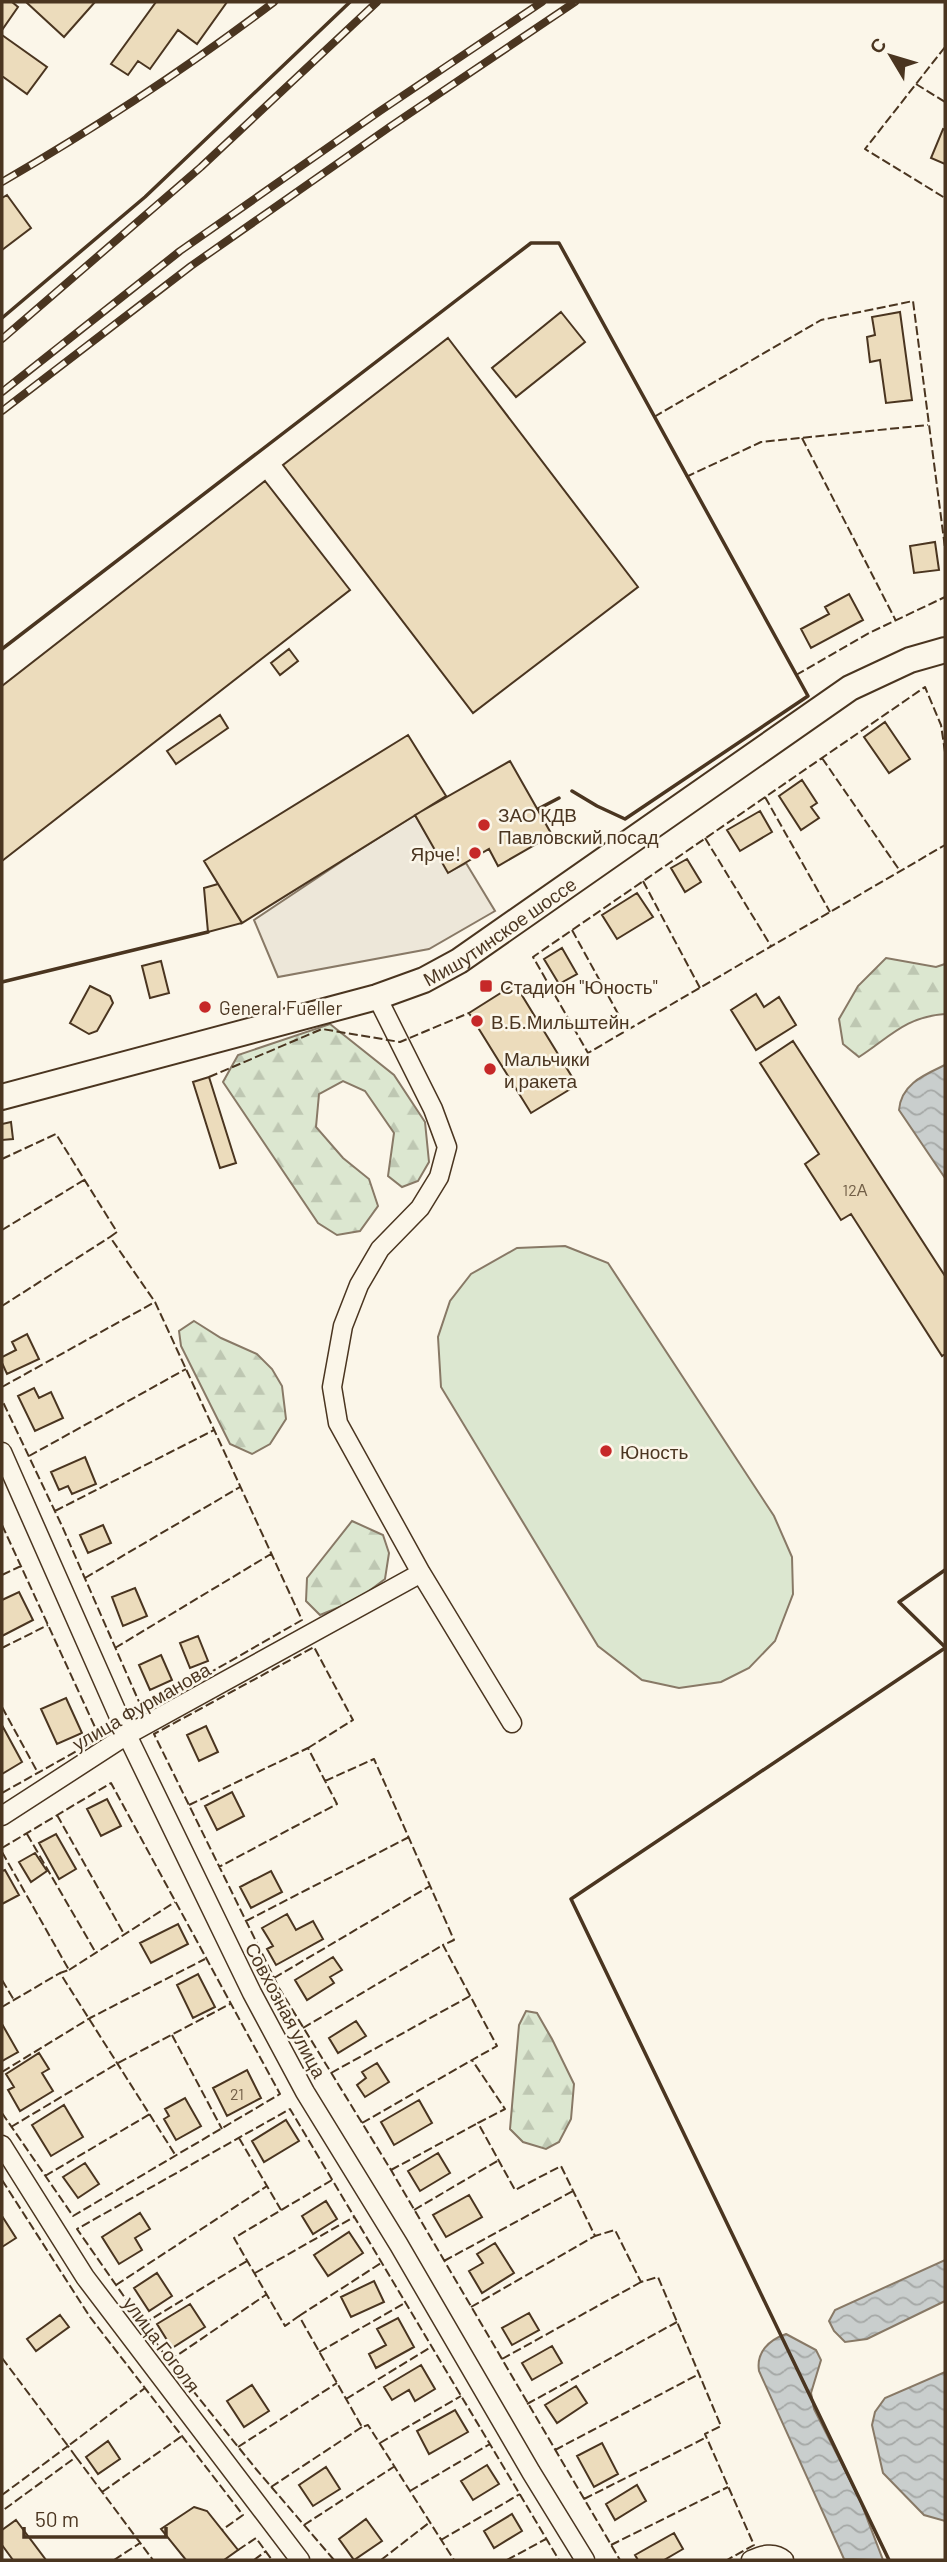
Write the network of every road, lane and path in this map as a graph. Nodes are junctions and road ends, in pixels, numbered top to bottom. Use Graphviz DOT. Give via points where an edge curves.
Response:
graph roads {
  1 [pos="945,650"];
  2 [pos="377,997"];
  3 [pos="2,1097"];
  4 [pos="2,1452"];
  5 [pos="421,1573"];
  6 [pos="512,1723"];
  7 [pos="127,1735"];
  8 [pos="2,1816"];
  9 [pos="2,2145"];
  10 [pos="300,2560"];
  11 [pos="585,2560"];
  12 [pos="751,2560"];
  13 [pos="784,2560"];
  1 -- 2 [label="main road, Мишутинское шоссе" via="899,664 850,688 459,961"];
  2 -- 3 [label="main road, Мишутинское шоссе"];
  2 -- 5 [label="street" via="447,1147 439,1177 420,1208 380,1249 359,1286 343,1326 332,1387 338,1423"];
  4 -- 7 [label="street, Совхозная улица"];
  5 -- 6 [label="street"];
  5 -- 7 [label="street, улица Фурманова"];
  7 -- 8 [label="street, улица Фурманова"];
  7 -- 11 [label="street, Совхозная улица" via="305,2092"];
  9 -- 10 [label="street, улица Гоголя" via="85,2277"];
  12 -- 13 [label="street" via="764,2554"];
}
